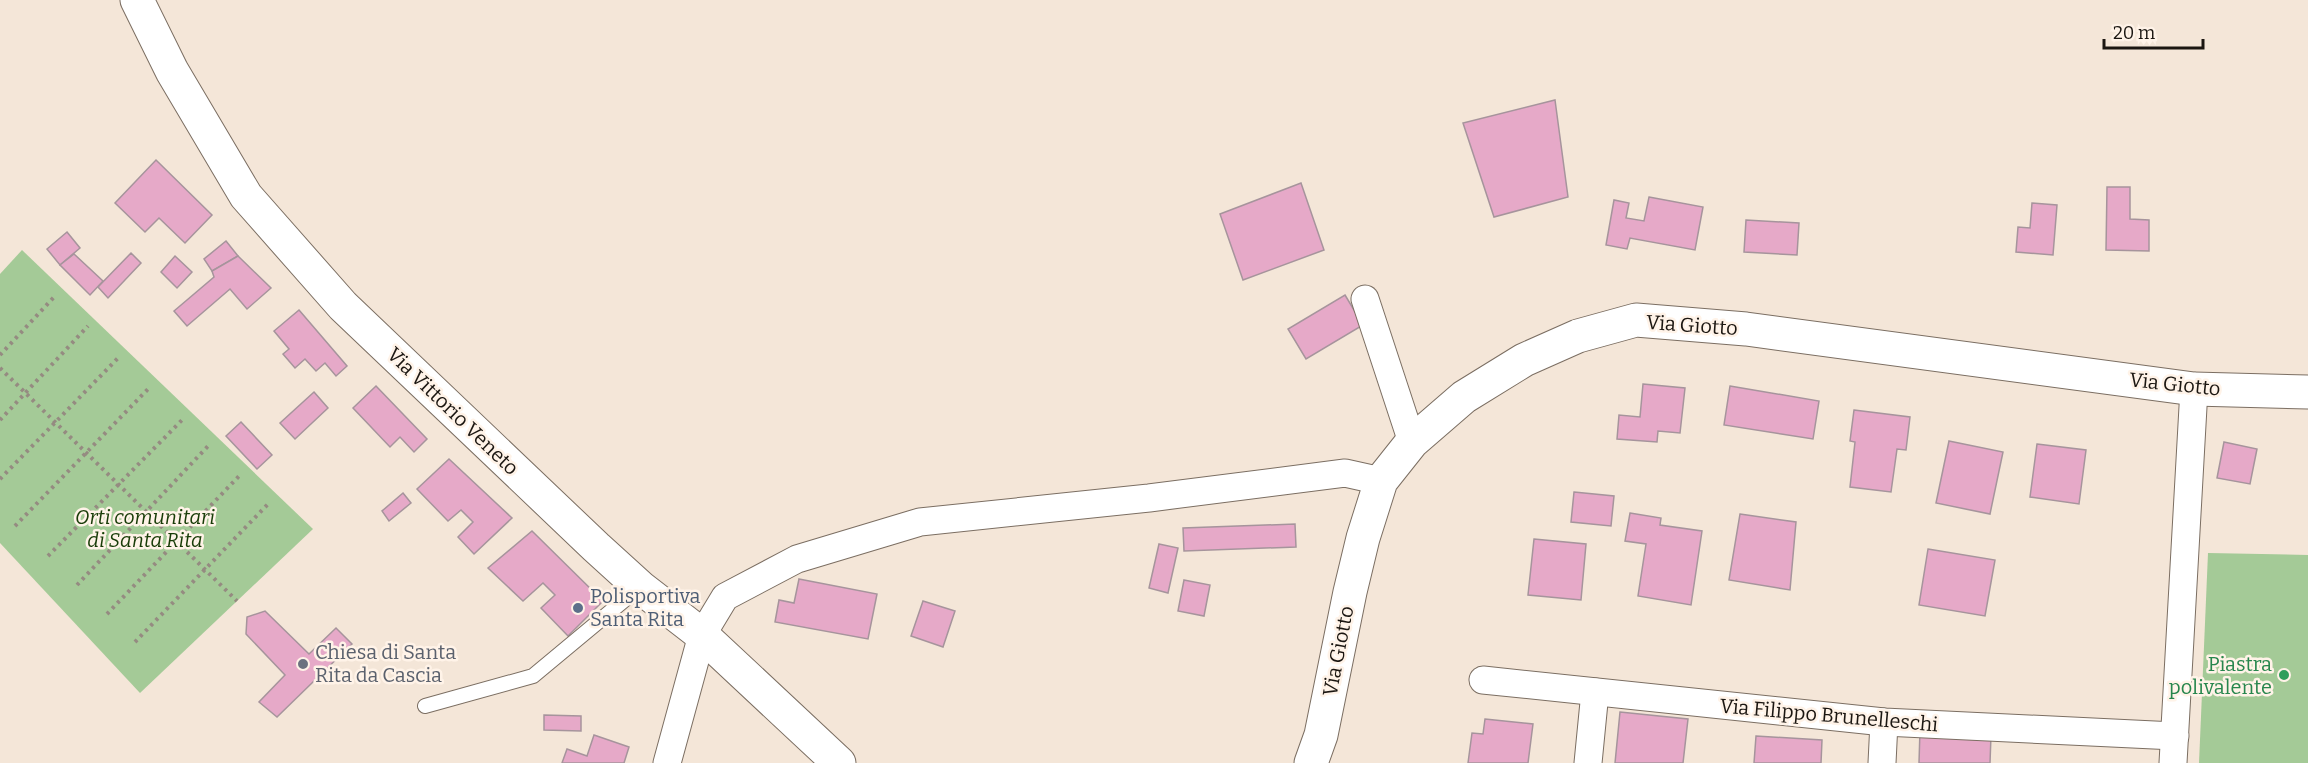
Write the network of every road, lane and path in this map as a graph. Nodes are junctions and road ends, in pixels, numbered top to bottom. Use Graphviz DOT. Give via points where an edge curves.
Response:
graph roads {
  1 [pos="137,0"];
  2 [pos="56,295"];
  3 [pos="1365,299"];
  4 [pos="88,326"];
  5 [pos="0,355"];
  6 [pos="120,356"];
  7 [pos="0,368"];
  8 [pos="150,387"];
  9 [pos="2194,389"];
  10 [pos="2308,392"];
  11 [pos="26,393"];
  12 [pos="183,419"];
  13 [pos="0,420"];
  14 [pos="56,422"];
  15 [pos="1412,442"];
  16 [pos="209,445"];
  17 [pos="86,453"];
  18 [pos="240,475"];
  19 [pos="0,479"];
  20 [pos="1381,481"];
  21 [pos="118,484"];
  22 [pos="269,503"];
  23 [pos="146,511"];
  24 [pos="15,526"];
  25 [pos="176,540"];
  26 [pos="48,556"];
  27 [pos="206,570"];
  28 [pos="77,585"];
  29 [pos="640,587"];
  30 [pos="237,601"];
  31 [pos="106,614"];
  32 [pos="702,634"];
  33 [pos="135,642"];
  34 [pos="1483,680"];
  35 [pos="1595,692"];
  36 [pos="426,706"];
  37 [pos="1884,722"];
  38 [pos="2175,736"];
  39 [pos="667,763"];
  40 [pos="839,763"];
  41 [pos="1311,763"];
  42 [pos="1588,763"];
  43 [pos="1882,763"];
  44 [pos="2173,763"];
  1 -- 29 [label="street, Via Vittorio Veneto" via="172,71 246,196 343,306"];
  2 -- 5 [label="path"];
  3 -- 15 [label="street"];
  4 -- 11 [label="path"];
  6 -- 14 [label="path"];
  7 -- 11 [label="path"];
  8 -- 17 [label="path"];
  9 -- 10 [label="street, Via Giotto"];
  9 -- 15 [label="street, Via Giotto" via="1746,329 1636,320 1578,336 1524,360 1464,397"];
  9 -- 38 [label="street"];
  11 -- 13 [label="path"];
  11 -- 14 [label="path"];
  12 -- 21 [label="path"];
  14 -- 17 [label="path"];
  14 -- 19 [label="path"];
  15 -- 20 [label="street, Via Giotto"];
  16 -- 23 [label="path"];
  17 -- 21 [label="path"];
  17 -- 24 [label="path"];
  18 -- 25 [label="path"];
  20 -- 32 [label="street" via="1345,473 920,522 797,560 724,597"];
  20 -- 41 [label="street, Via Giotto" via="1363,538 1321,735"];
  21 -- 23 [label="path"];
  21 -- 26 [label="path"];
  22 -- 27 [label="path"];
  23 -- 25 [label="path"];
  23 -- 28 [label="path"];
  25 -- 27 [label="path"];
  25 -- 31 [label="path"];
  27 -- 30 [label="path"];
  27 -- 33 [label="path"];
  29 -- 32 [label="street, Via Vittorio Veneto"];
  29 -- 36 [label="lane" via="533,676"];
  32 -- 39 [label="street"];
  32 -- 40 [label="street, Via Vittorio Veneto"];
  34 -- 35 [label="street, Via Filippo Brunelleschi"];
  35 -- 37 [label="street, Via Filippo Brunelleschi"];
  35 -- 42 [label="street"];
  37 -- 38 [label="street, Via Filippo Brunelleschi"];
  37 -- 43 [label="street"];
  38 -- 44 [label="street"];
}
